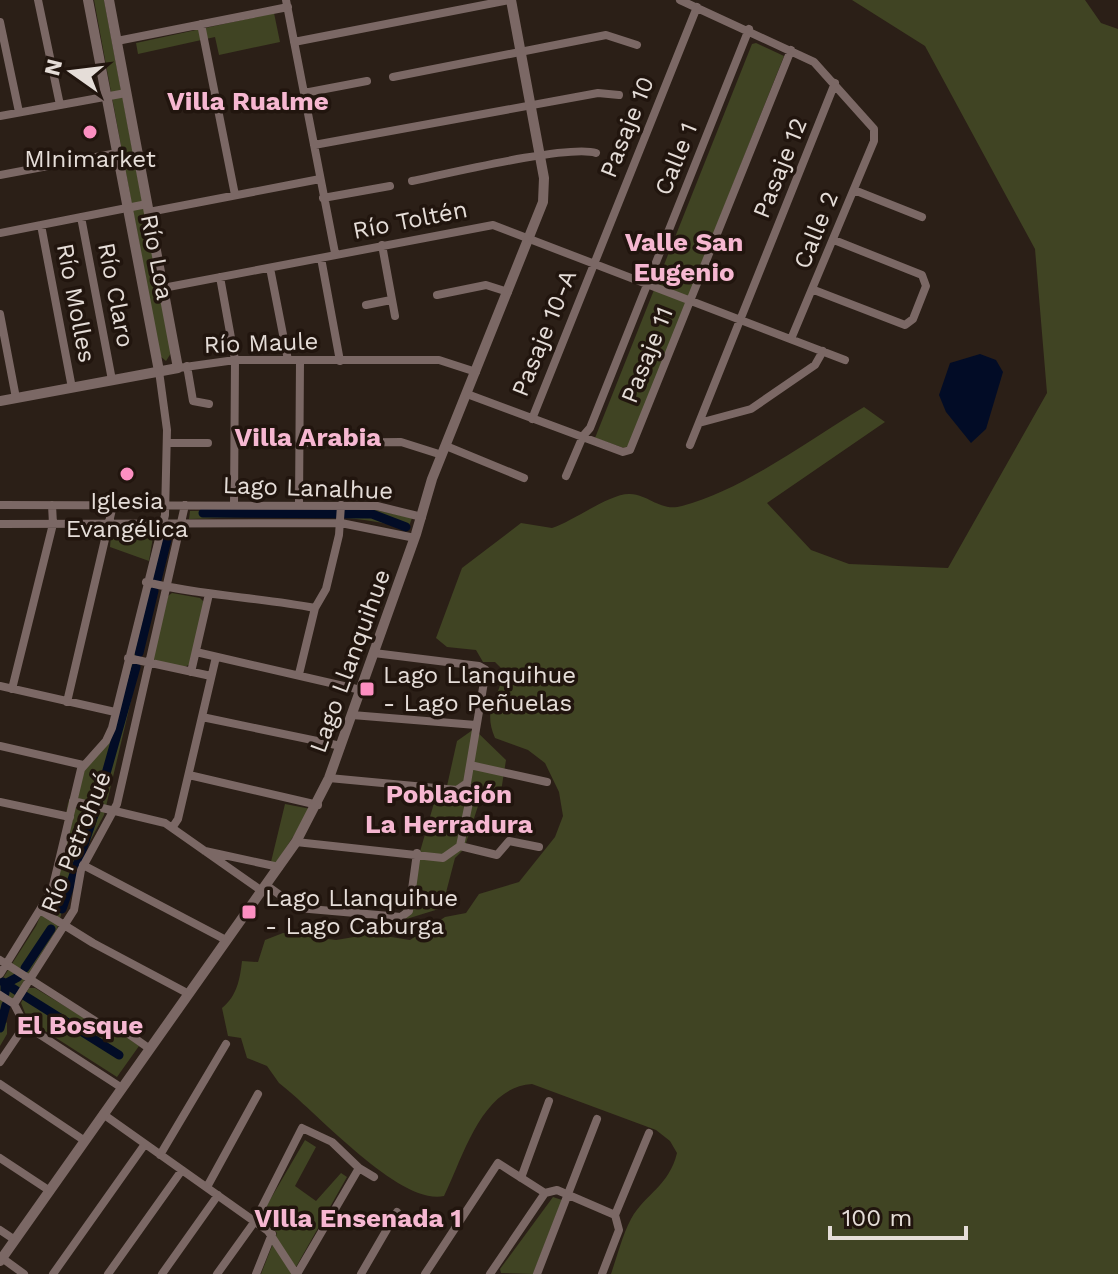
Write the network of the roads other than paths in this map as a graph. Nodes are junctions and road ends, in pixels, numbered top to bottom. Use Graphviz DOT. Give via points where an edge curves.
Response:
graph roads {
  1 [pos="38,0"];
  2 [pos="88,0"];
  3 [pos="109,0"];
  4 [pos="510,0"];
  5 [pos="680,0"];
  6 [pos="287,4"];
  7 [pos="697,7"];
  8 [pos="0,22"];
  9 [pos="201,24"];
  10 [pos="749,29"];
  11 [pos="117,41"];
  12 [pos="294,42"];
  13 [pos="637,45"];
  14 [pos="791,50"];
  15 [pos="521,52"];
  16 [pos="393,77"];
  17 [pos="367,81"];
  18 [pos="835,83"];
  19 [pos="126,93"];
  20 [pos="304,93"];
  21 [pos="619,95"];
  22 [pos="106,96"];
  23 [pos="60,105"];
  24 [pos="530,105"];
  25 [pos="19,112"];
  26 [pos="0,116"];
  27 [pos="314,145"];
  28 [pos="117,153"];
  29 [pos="596,153"];
  30 [pos="540,157"];
  31 [pos="0,175"];
  32 [pos="320,179"];
  33 [pos="412,181"];
  34 [pos="390,186"];
  35 [pos="854,190"];
  36 [pos="235,195"];
  37 [pos="323,198"];
  38 [pos="127,208"];
  39 [pos="148,208"];
  40 [pos="81,217"];
  41 [pos="922,217"];
  42 [pos="41,225"];
  43 [pos="0,233"];
  44 [pos="530,237"];
  45 [pos="834,240"];
  46 [pos="382,245"];
  47 [pos="335,253"];
  48 [pos="321,258"];
  49 [pos="594,263"];
  50 [pos="270,268"];
  51 [pos="220,277"];
  52 [pos="647,284"];
  53 [pos="163,288"];
  54 [pos="814,290"];
  55 [pos="508,292"];
  56 [pos="437,295"];
  57 [pos="391,300"];
  58 [pos="690,301"];
  59 [pos="366,305"];
  60 [pos="0,314"];
  61 [pos="395,316"];
  62 [pos="740,321"];
  63 [pos="791,339"];
  64 [pos="3,349"];
  65 [pos="823,351"];
  66 [pos="235,360"];
  67 [pos="288,360"];
  68 [pos="845,360"];
  69 [pos="300,361"];
  70 [pos="340,361"];
  71 [pos="182,367"];
  72 [pos="159,371"];
  73 [pos="476,372"];
  74 [pos="112,380"];
  75 [pos="72,388"];
  76 [pos="467,394"];
  77 [pos="16,398"];
  78 [pos="0,401"];
  79 [pos="209,404"];
  80 [pos="532,419"];
  81 [pos="699,423"];
  82 [pos="583,436"];
  83 [pos="167,443"];
  84 [pos="208,443"];
  85 [pos="300,443"];
  86 [pos="690,445"];
  87 [pos="444,450"];
  88 [pos="566,476"];
  89 [pos="524,478"];
  90 [pos="0,505"];
  91 [pos="52,505"];
  92 [pos="113,505"];
  93 [pos="166,505"];
  94 [pos="185,505"];
  95 [pos="234,505"];
  96 [pos="299,505"];
  97 [pos="341,505"];
  98 [pos="422,517"];
  99 [pos="163,522"];
  100 [pos="182,522"];
  101 [pos="110,523"];
  102 [pos="341,523"];
  103 [pos="0,524"];
  104 [pos="53,524"];
  105 [pos="415,538"];
  106 [pos="146,582"];
  107 [pos="167,588"];
  108 [pos="209,594"];
  109 [pos="315,608"];
  110 [pos="196,652"];
  111 [pos="374,653"];
  112 [pos="216,657"];
  113 [pos="128,658"];
  114 [pos="150,663"];
  115 [pos="191,672"];
  116 [pos="299,674"];
  117 [pos="211,676"];
  118 [pos="0,686"];
  119 [pos="12,689"];
  120 [pos="361,690"];
  121 [pos="67,702"];
  122 [pos="115,712"];
  123 [pos="352,715"];
  124 [pos="202,717"];
  125 [pos="476,725"];
  126 [pos="0,746"];
  127 [pos="341,746"];
  128 [pos="83,765"];
  129 [pos="470,765"];
  130 [pos="189,775"];
  131 [pos="329,778"];
  132 [pos="547,782"];
  133 [pos="466,785"];
  134 [pos="73,801"];
  135 [pos="0,802"];
  136 [pos="318,805"];
  137 [pos="114,811"];
  138 [pos="70,817"];
  139 [pos="172,828"];
  140 [pos="296,842"];
  141 [pos="460,846"];
  142 [pos="539,847"];
  143 [pos="200,850"];
  144 [pos="417,853"];
  145 [pos="83,865"];
  146 [pos="279,867"];
  147 [pos="264,888"];
  148 [pos="40,910"];
  149 [pos="64,926"];
  150 [pos="226,940"];
  151 [pos="3,962"];
  152 [pos="0,974"];
  153 [pos="30,979"];
  154 [pos="189,994"];
  155 [pos="0,995"];
  156 [pos="14,1004"];
  157 [pos="25,1025"];
  158 [pos="226,1044"];
  159 [pos="150,1049"];
  160 [pos="0,1062"];
  161 [pos="0,1084"];
  162 [pos="122,1088"];
  163 [pos="258,1094"];
  164 [pos="549,1101"];
  165 [pos="103,1114"];
  166 [pos="597,1119"];
  167 [pos="649,1133"];
  168 [pos="85,1141"];
  169 [pos="145,1144"];
  170 [pos="160,1155"];
  171 [pos="0,1158"];
  172 [pos="359,1168"];
  173 [pos="182,1170"];
  174 [pos="374,1177"];
  175 [pos="521,1178"];
  176 [pos="207,1187"];
  177 [pos="50,1191"];
  178 [pos="545,1193"];
  179 [pos="568,1194"];
  180 [pos="218,1195"];
  181 [pos="397,1212"];
  182 [pos="615,1215"];
  183 [pos="255,1221"];
  184 [pos="0,1230"];
  185 [pos="272,1234"];
  186 [pos="15,1240"];
  187 [pos="1,1260"];
  188 [pos="24,1274"];
  189 [pos="53,1274"];
  190 [pos="108,1274"];
  191 [pos="162,1274"];
  192 [pos="217,1274"];
  193 [pos="256,1274"];
  194 [pos="296,1274"];
  195 [pos="361,1274"];
  196 [pos="425,1274"];
  197 [pos="491,1274"];
  198 [pos="537,1274"];
  199 [pos="602,1274"];
  1 -- 23 [label="street"];
  2 -- 22 [label="street, Río Loa"];
  3 -- 11 [label="street, Río Loa"];
  4 -- 12 [label="street"];
  4 -- 15 [label="street, Lago Llanquihue"];
  5 -- 7 [label="street"];
  6 -- 9 [label="street"];
  6 -- 12 [label="street"];
  7 -- 10 [label="street"];
  7 -- 49 [label="street, Pasaje 10"];
  8 -- 25 [label="street"];
  9 -- 11 [label="street"];
  9 -- 36 [label="street"];
  10 -- 14 [label="street"];
  10 -- 52 [label="street, Calle 1"];
  11 -- 19 [label="street, Río Loa"];
  12 -- 20 [label="street"];
  13 -- 15 [label="street" via="606,35"];
  14 -- 18 [label="street" via="814,62"];
  14 -- 58 [label="street, Pasaje 11"];
  15 -- 16 [label="street"];
  15 -- 24 [label="street, Lago Llanquihue"];
  17 -- 20 [label="street"];
  18 -- 35 [label="street, Calle 2" via="875,133"];
  18 -- 62 [label="street, Pasaje 12"];
  19 -- 22 [label="street"];
  19 -- 39 [label="street, Río Loa"];
  20 -- 27 [label="street"];
  21 -- 24 [label="street" via="603,92"];
  22 -- 23 [label="street"];
  22 -- 28 [label="street, Río Loa"];
  23 -- 25 [label="street"];
  24 -- 27 [label="street"];
  24 -- 30 [label="street, Lago Llanquihue"];
  25 -- 26 [label="street"];
  27 -- 32 [label="street"];
  28 -- 31 [label="street"];
  28 -- 38 [label="street, Río Loa"];
  29 -- 30 [label="street"];
  30 -- 33 [label="street"];
  30 -- 44 [label="street, Lago Llanquihue" via="545,194"];
  32 -- 36 [label="street"];
  32 -- 37 [label="street"];
  34 -- 37 [label="street"];
  35 -- 41 [label="street"];
  35 -- 45 [label="street, Calle 2"];
  36 -- 39 [label="street"];
  37 -- 47 [label="street"];
  38 -- 39 [label="street"];
  38 -- 40 [label="street"];
  38 -- 72 [label="street, Río Loa"];
  39 -- 53 [label="street, Río Loa"];
  40 -- 42 [label="street"];
  40 -- 74 [label="street, Río Claro"];
  42 -- 43 [label="street"];
  42 -- 75 [label="street, Río Molles"];
  44 -- 46 [label="street, Río Toltén" via="489,225"];
  44 -- 49 [label="street, Río Toltén"];
  44 -- 55 [label="street, Lago Llanquihue"];
  45 -- 54 [label="street, Calle 2"];
  45 -- 54 [label="street" via="927,279 908,324"];
  46 -- 47 [label="street, Río Toltén"];
  46 -- 57 [label="street"];
  47 -- 48 [label="street, Río Toltén"];
  48 -- 50 [label="street, Río Toltén"];
  48 -- 70 [label="street"];
  49 -- 52 [label="street, Río Toltén"];
  49 -- 80 [label="street, Pasaje 10-A"];
  50 -- 51 [label="street, Río Toltén"];
  50 -- 67 [label="street"];
  51 -- 53 [label="street, Río Toltén"];
  51 -- 66 [label="street"];
  52 -- 58 [label="street, Río Toltén"];
  52 -- 82 [label="street, Calle 1"];
  53 -- 71 [label="street, Río Loa"];
  54 -- 63 [label="street, Calle 2"];
  55 -- 56 [label="street" via="486,285"];
  55 -- 73 [label="street, Lago Llanquihue"];
  57 -- 59 [label="street"];
  57 -- 61 [label="street"];
  58 -- 62 [label="street, Río Toltén"];
  58 -- 82 [label="street, Pasaje 11" via="630,450"];
  60 -- 64 [label="street"];
  62 -- 63 [label="street, Río Toltén"];
  62 -- 81 [label="street, Pasaje 12"];
  63 -- 65 [label="street, Río Toltén"];
  64 -- 77 [label="street"];
  65 -- 68 [label="street, Río Toltén"];
  65 -- 81 [label="street" via="815,365 751,409"];
  66 -- 67 [label="street, Río Maule"];
  66 -- 71 [label="street, Río Maule"];
  66 -- 95 [label="street"];
  67 -- 69 [label="street, Río Maule"];
  69 -- 70 [label="street, Río Maule"];
  69 -- 85 [label="street"];
  70 -- 73 [label="street, Río Maule" via="443,360"];
  71 -- 72 [label="street, Río Maule"];
  71 -- 79 [label="street" via="193,401"];
  72 -- 74 [label="street, Río Maule"];
  72 -- 83 [label="street, Río Loa"];
  73 -- 76 [label="street, Lago Llanquihue"];
  74 -- 75 [label="street, Río Maule"];
  75 -- 77 [label="street, Río Maule"];
  76 -- 80 [label="street"];
  76 -- 87 [label="street, Lago Llanquihue"];
  77 -- 78 [label="street, Río Maule"];
  80 -- 82 [label="street"];
  81 -- 86 [label="street, Pasaje 12"];
  82 -- 88 [label="street, Calle 1"];
  83 -- 84 [label="street"];
  83 -- 93 [label="street, Río Loa"];
  85 -- 87 [label="street" via="401,442"];
  85 -- 96 [label="street"];
  87 -- 89 [label="street"];
  87 -- 98 [label="street, Lago Llanquihue"];
  90 -- 91 [label="street, Lago Lanalhue"];
  91 -- 92 [label="street, Lago Lanalhue"];
  91 -- 104 [label="street"];
  92 -- 93 [label="street, Lago Lanalhue"];
  92 -- 101 [label="street"];
  93 -- 94 [label="street, Lago Lanalhue"];
  93 -- 99 [label="street, Río Loa"];
  94 -- 95 [label="street, Lago Lanalhue"];
  94 -- 100 [label="street"];
  95 -- 96 [label="street, Lago Lanalhue"];
  96 -- 97 [label="street, Lago Lanalhue"];
  97 -- 98 [label="street, Lago Lanalhue" via="385,506"];
  97 -- 102 [label="street"];
  98 -- 105 [label="street, Lago Llanquihue"];
  99 -- 100 [label="street, Lago Lanalhue"];
  99 -- 101 [label="street, Lago Lanalhue"];
  99 -- 106 [label="street, Río Petrohué"];
  100 -- 102 [label="street, Lago Lanalhue"];
  100 -- 107 [label="street, Río Petrohué"];
  101 -- 104 [label="street, Lago Lanalhue"];
  101 -- 121 [label="street"];
  102 -- 105 [label="street, Lago Lanalhue"];
  102 -- 109 [label="street" via="326,589"];
  103 -- 104 [label="street, Lago Lanalhue"];
  104 -- 119 [label="street"];
  105 -- 111 [label="street, Lago Llanquihue"];
  106 -- 107 [label="street"];
  106 -- 113 [label="street, Río Petrohué"];
  107 -- 108 [label="street"];
  107 -- 114 [label="street, Río Petrohué"];
  108 -- 109 [label="street"];
  108 -- 110 [label="street"];
  109 -- 116 [label="street"];
  110 -- 112 [label="street"];
  110 -- 115 [label="street"];
  111 -- 120 [label="street, Lago Llanquihue"];
  111 -- 125 [label="street" via="484,668 488,678"];
  112 -- 116 [label="street"];
  112 -- 117 [label="street"];
  113 -- 114 [label="street"];
  113 -- 122 [label="street, Río Petrohué"];
  114 -- 115 [label="street"];
  114 -- 137 [label="street, Río Petrohué"];
  115 -- 117 [label="street"];
  116 -- 120 [label="street"];
  117 -- 124 [label="street"];
  118 -- 119 [label="street"];
  119 -- 121 [label="street"];
  120 -- 123 [label="street, Lago Llanquihue"];
  121 -- 122 [label="street"];
  122 -- 128 [label="street, Río Petrohué" via="108,737"];
  123 -- 125 [label="street"];
  123 -- 127 [label="street, Lago Llanquihue"];
  124 -- 127 [label="street"];
  124 -- 130 [label="street"];
  125 -- 129 [label="street"];
  126 -- 128 [label="street"];
  127 -- 131 [label="street, Lago Llanquihue"];
  128 -- 134 [label="street, Río Petrohué"];
  129 -- 132 [label="street"];
  129 -- 133 [label="street"];
  130 -- 136 [label="street"];
  130 -- 139 [label="street"];
  131 -- 133 [label="street" via="457,790"];
  131 -- 136 [label="street, Lago Llanquihue"];
  133 -- 141 [label="street" via="471,793"];
  134 -- 137 [label="street"];
  134 -- 138 [label="street, Río Petrohué"];
  135 -- 138 [label="street"];
  136 -- 140 [label="street, Lago Llanquihue"];
  137 -- 139 [label="street"];
  137 -- 145 [label="street, Río Petrohué"];
  138 -- 148 [label="street, Río Petrohué" via="54,884"];
  139 -- 143 [label="street"];
  140 -- 144 [label="street"];
  140 -- 146 [label="street, Lago Llanquihue"];
  141 -- 142 [label="street" via="494,855 509,841"];
  141 -- 144 [label="street" via="446,857"];
  143 -- 146 [label="street"];
  143 -- 147 [label="street"];
  144 -- 147 [label="street" via="409,911 401,917 298,908"];
  145 -- 149 [label="street, Río Petrohué" via="75,905"];
  145 -- 150 [label="street"];
  146 -- 147 [label="street, Lago Llanquihue"];
  147 -- 150 [label="street, Lago Llanquihue"];
  148 -- 149 [label="street"];
  148 -- 151 [label="street, Río Petrohué"];
  149 -- 153 [label="street, Río Petrohué"];
  149 -- 154 [label="street"];
  150 -- 154 [label="street, Lago Llanquihue"];
  151 -- 152 [label="street, Río Petrohué"];
  151 -- 153 [label="street"];
  153 -- 156 [label="street, Río Petrohué"];
  153 -- 159 [label="street"];
  154 -- 159 [label="street, Lago Llanquihue"];
  155 -- 156 [label="street"];
  156 -- 157 [label="street"];
  157 -- 160 [label="street"];
  157 -- 162 [label="street"];
  158 -- 170 [label="street"];
  159 -- 162 [label="street, Lago Llanquihue"];
  161 -- 168 [label="street"];
  162 -- 165 [label="street, Lago Llanquihue"];
  163 -- 176 [label="street"];
  164 -- 175 [label="street"];
  165 -- 168 [label="street, Lago Llanquihue"];
  165 -- 169 [label="street"];
  166 -- 179 [label="street"];
  167 -- 182 [label="street"];
  168 -- 177 [label="street, Lago Llanquihue"];
  169 -- 170 [label="street"];
  169 -- 189 [label="street"];
  170 -- 173 [label="street"];
  171 -- 177 [label="street"];
  172 -- 174 [label="street"];
  172 -- 183 [label="street" via="332,1142 302,1128"];
  172 -- 194 [label="street"];
  173 -- 176 [label="street"];
  173 -- 190 [label="street"];
  175 -- 178 [label="street"];
  175 -- 196 [label="street" via="498,1163"];
  176 -- 180 [label="street"];
  177 -- 186 [label="street, Lago Llanquihue"];
  178 -- 179 [label="street" via="554,1189"];
  178 -- 197 [label="street"];
  179 -- 182 [label="street"];
  179 -- 198 [label="street"];
  180 -- 183 [label="street"];
  180 -- 191 [label="street"];
  181 -- 195 [label="street"];
  182 -- 199 [label="street" via="619,1230"];
  183 -- 185 [label="street"];
  183 -- 192 [label="street"];
  184 -- 186 [label="street"];
  185 -- 193 [label="street"];
  185 -- 194 [label="street"];
  186 -- 187 [label="street, Lago Llanquihue"];
  187 -- 188 [label="street"];
}
